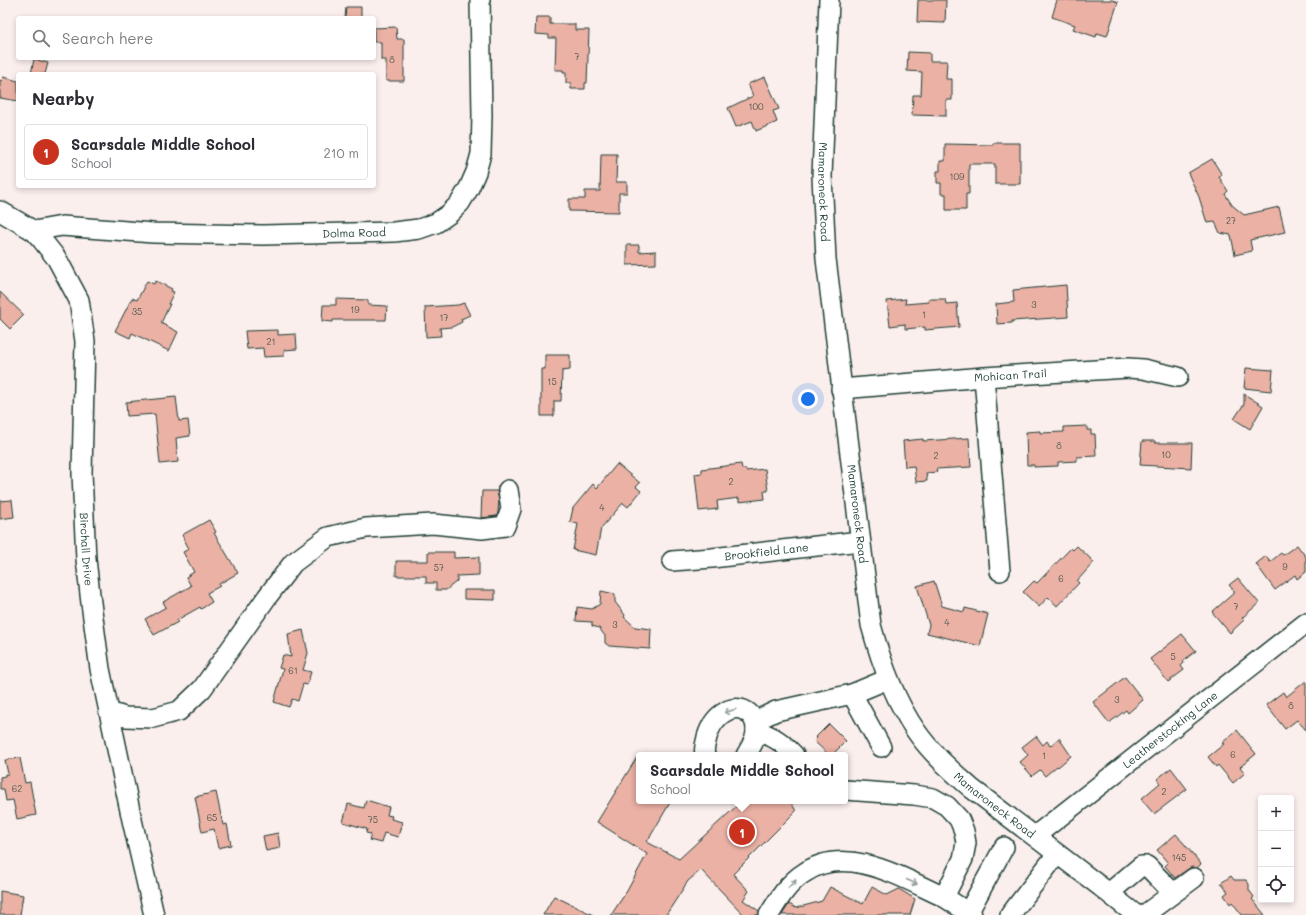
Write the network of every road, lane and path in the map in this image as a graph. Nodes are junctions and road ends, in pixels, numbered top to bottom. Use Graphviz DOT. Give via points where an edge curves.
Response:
graph roads {
  1 [pos="480,0"];
  2 [pos="829,0"];
  3 [pos="0,211"];
  4 [pos="34,231"];
  5 [pos="984,377"];
  6 [pos="1178,377"];
  7 [pos="841,389"];
  8 [pos="508,490"];
  9 [pos="860,541"];
  10 [pos="672,561"];
  11 [pos="1000,571"];
  12 [pos="1306,623"];
  13 [pos="888,679"];
  14 [pos="852,694"];
  15 [pos="109,712"];
  16 [pos="756,725"];
  17 [pos="881,747"];
  18 [pos="704,752"];
  19 [pos="748,752"];
  20 [pos="791,752"];
  21 [pos="848,790"];
  22 [pos="1035,836"];
  23 [pos="1004,847"];
  24 [pos="1057,854"];
  25 [pos="1194,878"];
  26 [pos="1109,893"];
  27 [pos="1173,893"];
  28 [pos="944,897"];
  29 [pos="970,914"];
  30 [pos="154,915"];
  31 [pos="769,915"];
  32 [pos="1010,915"];
  33 [pos="1136,915"];
  34 [pos="1144,915"];
  1 -- 4 [label="street, Dolma Road" via="481,154 472,183 460,203 436,223 420,229 394,232 263,235 153,233 62,226"];
  2 -- 7 [label="street, Mamaroneck Road" via="822,176 826,259"];
  3 -- 4 [label="street, Birchall Drive"];
  4 -- 15 [label="street, Birchall Drive" via="57,259 79,300 82,314 85,364 82,474 86,559 100,669"];
  5 -- 6 [label="street, Mohican Trail" via="1128,368"];
  5 -- 7 [label="street, Mohican Trail"];
  5 -- 11 [label="street"];
  7 -- 9 [label="street, Mamaroneck Road"];
  8 -- 15 [label="street" via="511,509 505,526 482,528 433,524 366,528 328,537 293,563 202,689 179,711 153,718 125,717"];
  9 -- 10 [label="street, Brookfield Lane"];
  9 -- 13 [label="street, Mamaroneck Road" via="871,625"];
  12 -- 22 [label="street, Leatherstocking Lane"];
  13 -- 14 [label="street"];
  13 -- 22 [label="street, Mamaroneck Road" via="916,731 933,751 971,788"];
  14 -- 16 [label="street" via="776,711"];
  14 -- 17 [label="street"];
  15 -- 30 [label="street, Birchall Drive"];
  16 -- 18 [label="street, one-way" via="750,713 744,709 726,711 712,725"];
  16 -- 19 [label="street" via="753,742"];
  16 -- 20 [label="street"];
  21 -- 28 [label="street" via="933,798 947,806 959,819 966,843 963,859"];
  22 -- 24 [label="street, Mamaroneck Road"];
  23 -- 29 [label="street"];
  24 -- 26 [label="street, Mamaroneck Road"];
  24 -- 32 [label="street"];
  25 -- 27 [label="street"];
  26 -- 27 [label="street" via="1141,866 1147,866"];
  26 -- 33 [label="street, Mamaroneck Road"];
  27 -- 34 [label="street"];
  28 -- 29 [label="street"];
  31 -- 28 [label="street, one-way" via="781,895 802,874 832,862 862,863 882,868"];
}
